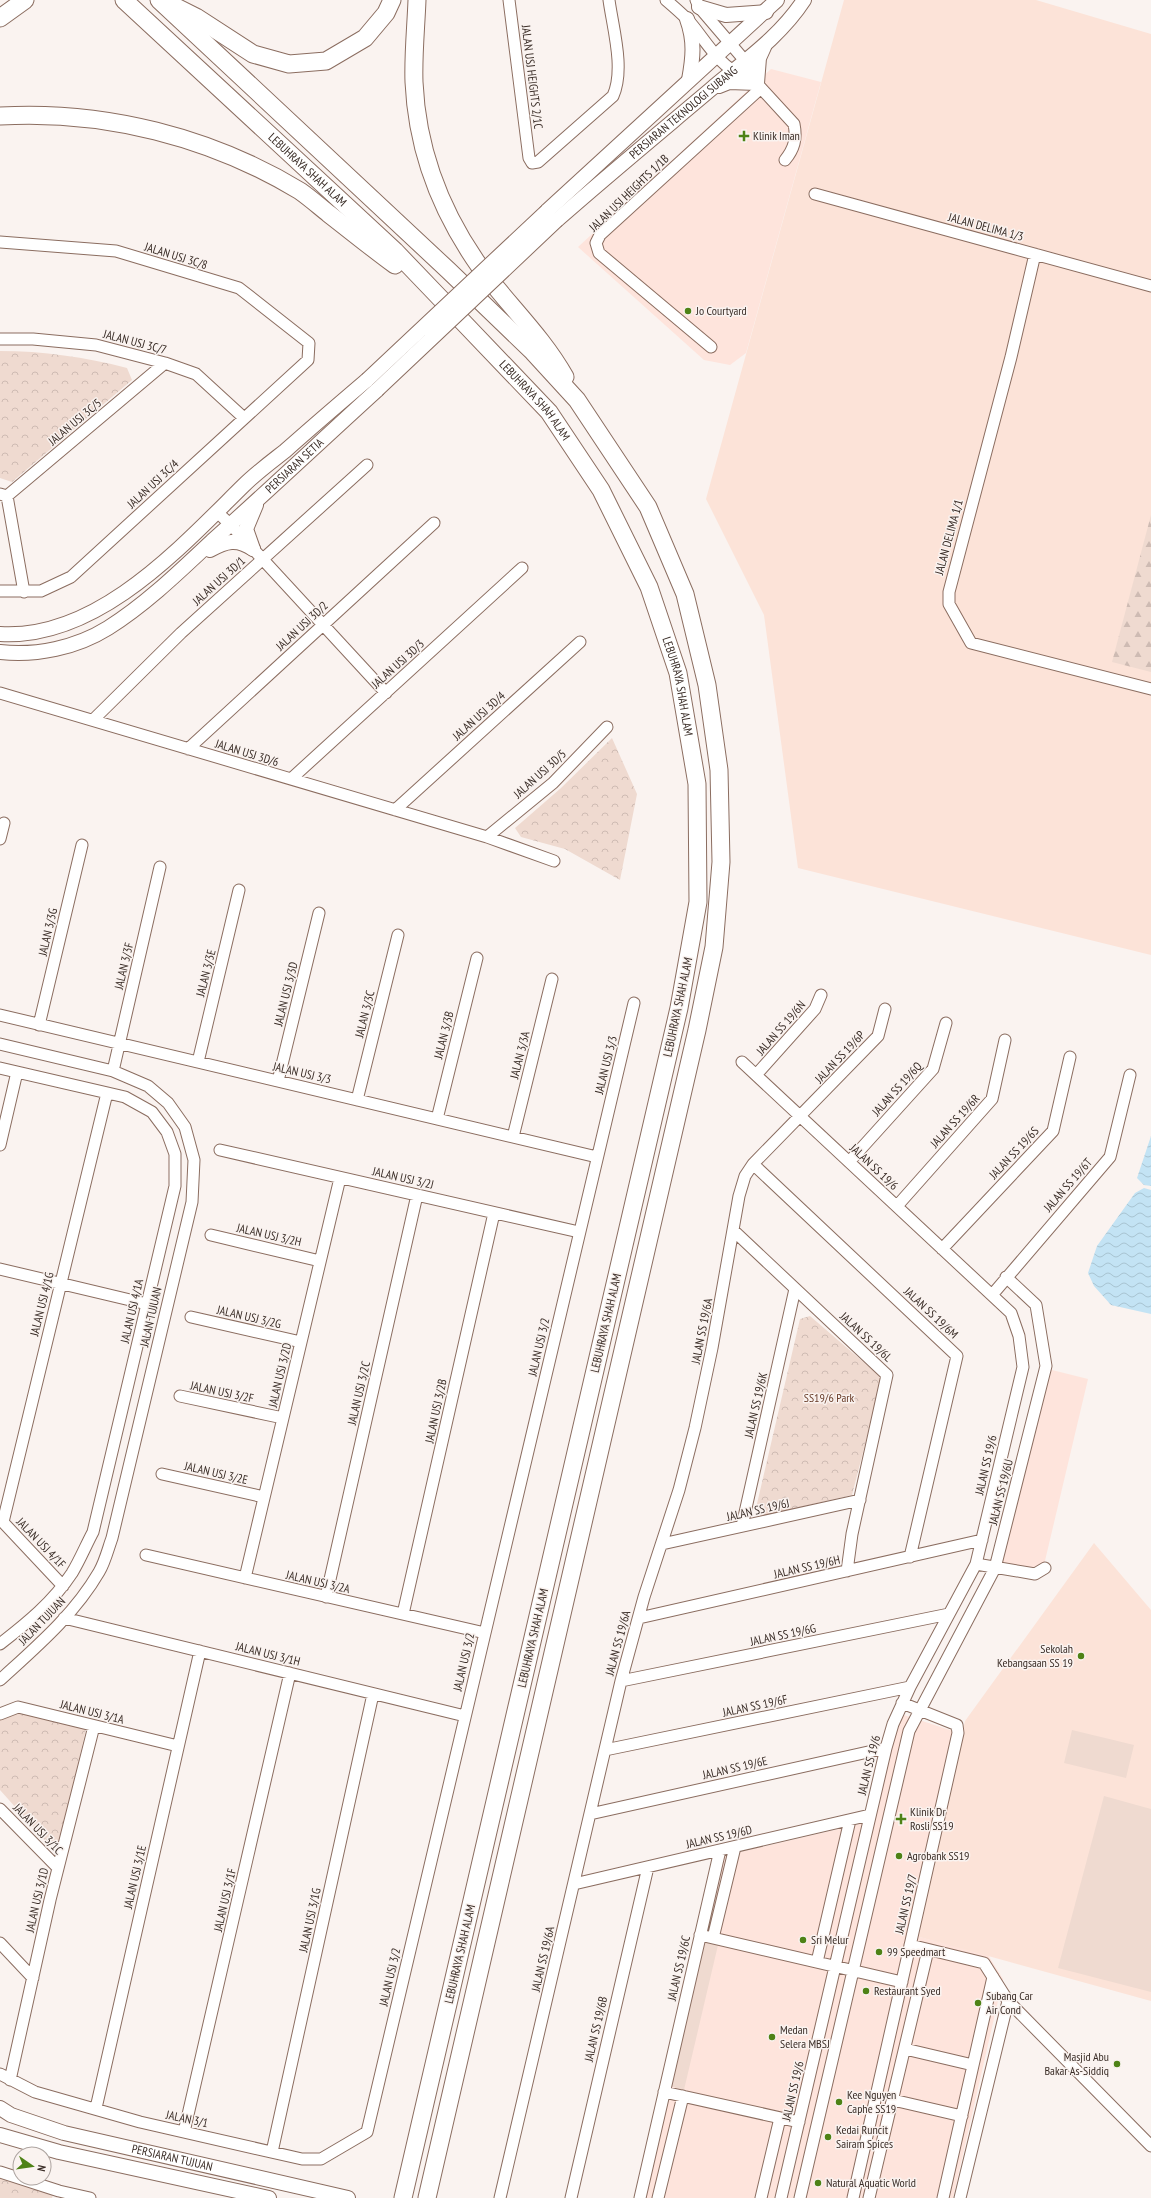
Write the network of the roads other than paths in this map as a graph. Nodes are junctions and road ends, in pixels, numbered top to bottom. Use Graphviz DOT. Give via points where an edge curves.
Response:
graph roads {
  1 [pos="25,0"];
  2 [pos="124,0"];
  3 [pos="160,0"];
  4 [pos="392,0"];
  5 [pos="417,0"];
  6 [pos="508,0"];
  7 [pos="609,0"];
  8 [pos="666,0"];
  9 [pos="777,0"];
  10 [pos="804,0"];
  11 [pos="698,4"];
  12 [pos="766,12"];
  13 [pos="0,18"];
  14 [pos="687,19"];
  15 [pos="767,41"];
  16 [pos="730,44"];
  17 [pos="717,56"];
  18 [pos="733,72"];
  19 [pos="753,77"];
  20 [pos="690,80"];
  21 [pos="711,89"];
  22 [pos="0,116"];
  23 [pos="785,160"];
  24 [pos="815,194"];
  25 [pos="552,215"];
  26 [pos="0,242"];
  27 [pos="1035,254"];
  28 [pos="1151,286"];
  29 [pos="441,299"];
  30 [pos="0,339"];
  31 [pos="711,347"];
  32 [pos="308,360"];
  33 [pos="165,363"];
  34 [pos="372,385"];
  35 [pos="577,400"];
  36 [pos="244,418"];
  37 [pos="367,465"];
  38 [pos="4,495"];
  39 [pos="259,499"];
  40 [pos="218,513"];
  41 [pos="434,523"];
  42 [pos="231,525"];
  43 [pos="258,554"];
  44 [pos="194,558"];
  45 [pos="522,568"];
  46 [pos="0,591"];
  47 [pos="24,592"];
  48 [pos="323,625"];
  49 [pos="0,634"];
  50 [pos="580,642"];
  51 [pos="0,652"];
  52 [pos="1151,689"];
  53 [pos="0,693"];
  54 [pos="386,693"];
  55 [pos="92,720"];
  56 [pos="607,727"];
  57 [pos="188,749"];
  58 [pos="291,779"];
  59 [pos="395,810"];
  60 [pos="4,822"];
  61 [pos="487,837"];
  62 [pos="0,839"];
  63 [pos="82,845"];
  64 [pos="554,861"];
  65 [pos="160,867"];
  66 [pos="239,890"];
  67 [pos="319,913"];
  68 [pos="398,935"];
  69 [pos="476,958"];
  70 [pos="552,979"];
  71 [pos="821,995"];
  72 [pos="634,1003"];
  73 [pos="885,1009"];
  74 [pos="0,1015"];
  75 [pos="946,1023"];
  76 [pos="40,1025"];
  77 [pos="1005,1040"];
  78 [pos="0,1044"];
  79 [pos="119,1044"];
  80 [pos="1070,1057"];
  81 [pos="198,1062"];
  82 [pos="742,1062"];
  83 [pos="0,1068"];
  84 [pos="113,1071"];
  85 [pos="17,1072"];
  86 [pos="756,1075"];
  87 [pos="1130,1076"];
  88 [pos="278,1081"];
  89 [pos="107,1093"];
  90 [pos="357,1100"];
  91 [pos="801,1117"];
  92 [pos="437,1119"];
  93 [pos="513,1137"];
  94 [pos="0,1145"];
  95 [pos="220,1150"];
  96 [pos="597,1157"];
  97 [pos="849,1162"];
  98 [pos="753,1164"];
  99 [pos="340,1178"];
  100 [pos="417,1195"];
  101 [pos="587,1198"];
  102 [pos="897,1206"];
  103 [pos="494,1213"];
  104 [pos="734,1231"];
  105 [pos="579,1232"];
  106 [pos="211,1235"];
  107 [pos="942,1249"];
  108 [pos="320,1261"];
  109 [pos="0,1269"];
  110 [pos="1006,1277"];
  111 [pos="61,1283"];
  112 [pos="795,1289"];
  113 [pos="992,1295"];
  114 [pos="147,1304"];
  115 [pos="192,1317"];
  116 [pos="301,1342"];
  117 [pos="180,1396"];
  118 [pos="283,1418"];
  119 [pos="162,1474"];
  120 [pos="264,1497"];
  121 [pos="860,1500"];
  122 [pos="1,1521"];
  123 [pos="742,1526"];
  124 [pos="982,1540"];
  125 [pos="662,1544"];
  126 [pos="146,1555"];
  127 [pos="910,1557"];
  128 [pos="976,1564"];
  129 [pos="995,1568"];
  130 [pos="1045,1568"];
  131 [pos="847,1571"];
  132 [pos="245,1578"];
  133 [pos="63,1586"];
  134 [pos="326,1597"];
  135 [pos="403,1614"];
  136 [pos="949,1614"];
  137 [pos="64,1618"];
  138 [pos="638,1618"];
  139 [pos="485,1633"];
  140 [pos="0,1644"];
  141 [pos="200,1651"];
  142 [pos="290,1673"];
  143 [pos="0,1680"];
  144 [pos="622,1681"];
  145 [pos="910,1687"];
  146 [pos="373,1694"];
  147 [pos="902,1703"];
  148 [pos="920,1711"];
  149 [pos="0,1714"];
  150 [pos="465,1716"];
  151 [pos="94,1726"];
  152 [pos="178,1746"];
  153 [pos="886,1748"];
  154 [pos="605,1750"];
  155 [pos="0,1809"];
  156 [pos="590,1814"];
  157 [pos="870,1815"];
  158 [pos="850,1820"];
  159 [pos="735,1847"];
  160 [pos="720,1850"];
  161 [pos="648,1867"];
  162 [pos="58,1868"];
  163 [pos="574,1884"];
  164 [pos="700,1935"];
  165 [pos="714,1938"];
  166 [pos="0,1943"];
  167 [pos="910,1945"];
  168 [pos="928,1950"];
  169 [pos="817,1962"];
  170 [pos="835,1966"];
  171 [pos="853,1970"];
  172 [pos="993,1977"];
  173 [pos="33,1978"];
  174 [pos="902,1982"];
  175 [pos="1008,2000"];
  176 [pos="905,2049"];
  177 [pos="974,2065"];
  178 [pos="0,2074"];
  179 [pos="10,2080"];
  180 [pos="664,2092"];
  181 [pos="683,2096"];
  182 [pos="893,2100"];
  183 [pos="0,2108"];
  184 [pos="96,2108"];
  185 [pos="962,2116"];
  186 [pos="780,2118"];
  187 [pos="799,2122"];
  188 [pos="184,2132"];
  189 [pos="367,2132"];
  190 [pos="0,2135"];
  191 [pos="1149,2142"];
  192 [pos="272,2152"];
  193 [pos="0,2172"];
  194 [pos="58,2194"];
  195 [pos="90,2198"];
  196 [pos="269,2198"];
  197 [pos="346,2198"];
  198 [pos="403,2198"];
  199 [pos="427,2198"];
  200 [pos="500,2198"];
  201 [pos="570,2198"];
  202 [pos="640,2198"];
  203 [pos="658,2198"];
  204 [pos="761,2198"];
  205 [pos="781,2198"];
  206 [pos="800,2198"];
  207 [pos="854,2198"];
  208 [pos="869,2198"];
  209 [pos="943,2198"];
  210 [pos="960,2198"];
  1 -- 13 [label="highway"];
  2 -- 29 [label="highway, LEBUHRAYA SHAH ALAM" via="389,246"];
  3 -- 4 [label="highway" via="196,17 253,54 289,64 326,61 365,38 386,13"];
  3 -- 35 [label="highway, LEBUHRAYA SHAH ALAM" via="448,270 533,352"];
  5 -- 35 [label="highway" via="414,82 420,133 434,184 456,231 481,268 552,354"];
  6 -- 7 [label="street, JALAN USJ HEIGHTS 2/1C" via="529,158 532,163 538,162 613,96 618,84 619,71"];
  8 -- 14 [label="street"];
  9 -- 12 [label="main road, PERSIARAN TEKNOLOGI SUBANG"];
  10 -- 15 [label="main road, PERSIARAN TEKNOLOGI SUBANG" via="793,17"];
  11 -- 12 [label="main road" via="726,15"];
  11 -- 16 [label="street"];
  12 -- 16 [label="main road, PERSIARAN TEKNOLOGI SUBANG"];
  14 -- 17 [label="street"];
  14 -- 20 [label="main road" via="694,48"];
  15 -- 19 [label="main road, PERSIARAN TEKNOLOGI SUBANG"];
  15 -- 19 [label="main road"];
  16 -- 17 [label="main road, PERSIARAN TEKNOLOGI SUBANG"];
  16 -- 19 [label="street"];
  17 -- 18 [label="street"];
  17 -- 20 [label="main road, PERSIARAN TEKNOLOGI SUBANG"];
  18 -- 19 [label="main road, PERSIARAN TEKNOLOGI SUBANG"];
  18 -- 21 [label="main road, PERSIARAN TEKNOLOGI SUBANG"];
  19 -- 21 [label="main road"];
  19 -- 23 [label="street" via="794,124 796,135 792,152"];
  19 -- 31 [label="street, JALAN USJ HEIGHTS 1/1B" via="600,235 596,243 599,253"];
  20 -- 25 [label="main road, PERSIARAN TEKNOLOGI SUBANG"];
  21 -- 25 [label="main road, PERSIARAN TEKNOLOGI SUBANG"];
  22 -- 29 [label="highway" via="56,115 121,122 190,141 247,161 301,192"];
  24 -- 27 [label="street, JALAN DELIMA 1/3"];
  25 -- 34 [label="main road, PERSIARAN SETIA, bridge"];
  26 -- 32 [label="street, JALAN USJ 3C/8" via="116,251 239,288 309,343"];
  27 -- 28 [label="street, JALAN DELIMA 1/3"];
  27 -- 52 [label="street, JALAN DELIMA 1/1" via="1011,357 948,592 949,604 971,643"];
  29 -- 198 [label="highway, LEBUHRAYA SHAH ALAM" via="549,412 601,490 649,587 678,673 697,784 698,902 678,1008"];
  30 -- 33 [label="street, JALAN USJ 3C/7" via="96,345"];
  32 -- 36 [label="street, JALAN USJ 3C/4"];
  33 -- 36 [label="street, JALAN USJ 3C/7" via="196,374"];
  33 -- 38 [label="street, JALAN USJ 3C/5"];
  34 -- 39 [label="main road, PERSIARAN SETIA"];
  34 -- 40 [label="main road, PERSIARAN SETIA" via="244,486"];
  35 -- 199 [label="highway, LEBUHRAYA SHAH ALAM" via="648,507 685,594 707,685 718,762 721,862 714,946"];
  36 -- 47 [label="street, JALAN USJ 3C/4" via="71,577 41,591"];
  37 -- 43 [label="street, JALAN USJ 3D/1"];
  38 -- 47 [label="street"];
  39 -- 42 [label="main road, PERSIARAN SETIA"];
  39 -- 43 [label="main road" via="246,529"];
  40 -- 42 [label="street"];
  40 -- 49 [label="main road, PERSIARAN SETIA" via="139,582 79,619 17,635"];
  41 -- 48 [label="street, JALAN USJ 3D/2"];
  42 -- 43 [label="street"];
  42 -- 44 [label="main road, PERSIARAN SETIA"];
  43 -- 44 [label="main road" via="239,542 231,541"];
  43 -- 48 [label="street"];
  43 -- 55 [label="street, JALAN USJ 3D/1"];
  44 -- 51 [label="main road, PERSIARAN SETIA" via="142,604 106,629 62,648 22,653"];
  45 -- 54 [label="street, JALAN USJ 3D/3"];
  46 -- 47 [label="street, JALAN USJ 3C/4"];
  48 -- 54 [label="street"];
  48 -- 57 [label="street, JALAN USJ 3D/2"];
  50 -- 59 [label="street, JALAN USJ 3D/4"];
  53 -- 55 [label="street, JALAN USJ 3D/6"];
  54 -- 58 [label="street, JALAN USJ 3D/3"];
  55 -- 57 [label="street, JALAN USJ 3D/6"];
  56 -- 61 [label="street, JALAN USJ 3D/5" via="553,783"];
  57 -- 58 [label="street, JALAN USJ 3D/6"];
  58 -- 59 [label="street, JALAN USJ 3D/6"];
  59 -- 61 [label="street, JALAN USJ 3D/6"];
  60 -- 62 [label="street"];
  61 -- 64 [label="street, JALAN USJ 3D/6"];
  63 -- 76 [label="street, JALAN 3/3G"];
  65 -- 79 [label="street, JALAN 3/3F"];
  66 -- 81 [label="street, JALAN 3/3E"];
  67 -- 88 [label="street, JALAN USJ 3/3D"];
  68 -- 90 [label="street, JALAN 3/3C"];
  69 -- 92 [label="street, JALAN 3/3B"];
  70 -- 93 [label="street, JALAN 3/3A"];
  71 -- 86 [label="street, JALAN SS 19/6N" via="815,1009"];
  72 -- 96 [label="street, JALAN USJ 3/3"];
  73 -- 91 [label="street, JALAN SS 19/6P" via="878,1036"];
  74 -- 76 [label="street, JALAN USJ 3/3"];
  75 -- 97 [label="street, JALAN SS 19/6Q" via="933,1069"];
  76 -- 79 [label="street, JALAN USJ 3/3"];
  77 -- 102 [label="street, JALAN SS 19/6R" via="992,1099"];
  78 -- 84 [label="street, JALAN TUJUAN"];
  79 -- 81 [label="street, JALAN USJ 3/3"];
  79 -- 84 [label="street, JALAN 3/3F"];
  80 -- 107 [label="street, JALAN SS 19/6S" via="1053,1131"];
  81 -- 88 [label="street, JALAN USJ 3/3"];
  82 -- 86 [label="street, JALAN SS 19/6"];
  83 -- 85 [label="street, JALAN USJ 4/1A"];
  84 -- 137 [label="street, JALAN TUJUAN" via="148,1086 168,1103 186,1127 194,1160 192,1202 112,1538 99,1572"];
  85 -- 89 [label="street, JALAN USJ 4/1A"];
  85 -- 94 [label="street"];
  86 -- 91 [label="street, JALAN SS 19/6"];
  87 -- 110 [label="street, JALAN SS 19/6T" via="1110,1157"];
  88 -- 90 [label="street, JALAN USJ 3/3"];
  89 -- 111 [label="street, JALAN USJ 4/1G"];
  89 -- 114 [label="street, JALAN USJ 4/1A" via="125,1097 152,1112 167,1132 175,1154 175,1186"];
  90 -- 92 [label="street, JALAN USJ 3/3"];
  91 -- 97 [label="street, JALAN SS 19/6"];
  91 -- 98 [label="street, JALAN SS 19/6A"];
  92 -- 93 [label="street, JALAN USJ 3/3"];
  93 -- 96 [label="street, JALAN USJ 3/3"];
  95 -- 99 [label="street, JALAN USJ 3/2J"];
  96 -- 101 [label="street, JALAN USJ 3/3"];
  97 -- 102 [label="street, JALAN SS 19/6"];
  98 -- 104 [label="street, JALAN SS 19/6A" via="743,1183"];
  98 -- 127 [label="street, JALAN SS 19/6M" via="958,1356"];
  99 -- 100 [label="street, JALAN USJ 3/2J"];
  99 -- 108 [label="street, JALAN USJ 3/2D"];
  100 -- 103 [label="street, JALAN USJ 3/2J"];
  100 -- 134 [label="street, JALAN USJ 3/2C"];
  101 -- 105 [label="street, JALAN USJ 3/2"];
  102 -- 107 [label="street, JALAN SS 19/6"];
  103 -- 105 [label="street, JALAN USJ 3/2J"];
  103 -- 135 [label="street, JALAN USJ 3/2B"];
  104 -- 112 [label="street, JALAN SS 19/6L"];
  104 -- 125 [label="street, JALAN SS 19/6A" via="695,1428"];
  105 -- 139 [label="street, JALAN USJ 3/2"];
  106 -- 108 [label="street, JALAN USJ 3/2H"];
  107 -- 113 [label="street, JALAN SS 19/6"];
  108 -- 116 [label="street, JALAN USJ 3/2D"];
  109 -- 111 [label="street"];
  110 -- 113 [label="street, JALAN SS 19/6T"];
  110 -- 129 [label="street, JALAN SS 19/6U" via="1036,1305 1046,1366"];
  111 -- 114 [label="street"];
  111 -- 122 [label="street, JALAN USJ 4/1G"];
  112 -- 121 [label="street, JALAN SS 19/6L" via="887,1375"];
  112 -- 123 [label="street, JALAN SS 19/6K"];
  113 -- 124 [label="street, JALAN SS 19/6" via="1011,1313 1019,1336 1023,1366"];
  114 -- 133 [label="street, JALAN USJ 4/1A" via="93,1532"];
  115 -- 116 [label="street, JALAN USJ 3/2G"];
  116 -- 118 [label="street, JALAN USJ 3/2D"];
  117 -- 118 [label="street, JALAN USJ 3/2F"];
  118 -- 120 [label="street, JALAN USJ 3/2D"];
  119 -- 120 [label="street, JALAN USJ 3/2E"];
  120 -- 132 [label="street, JALAN USJ 3/2D"];
  121 -- 123 [label="street, JALAN SS 19/6J"];
  121 -- 131 [label="street, JALAN SS 19/6L"];
  122 -- 133 [label="street, JALAN USJ 4/1F"];
  123 -- 125 [label="street, JALAN SS 19/6J"];
  124 -- 127 [label="street, JALAN SS 19/6H"];
  124 -- 128 [label="street, JALAN SS 19/6"];
  125 -- 138 [label="street, JALAN SS 19/6A"];
  126 -- 132 [label="street, JALAN USJ 3/2A"];
  127 -- 131 [label="street, JALAN SS 19/6H"];
  128 -- 129 [label="street"];
  128 -- 136 [label="street, JALAN SS 19/6"];
  129 -- 130 [label="street" via="1035,1574"];
  129 -- 148 [label="street, JALAN SS 19/6U"];
  131 -- 138 [label="street, JALAN SS 19/6H"];
  132 -- 134 [label="street, JALAN USJ 3/2A"];
  133 -- 140 [label="street, JALAN USJ 4/1A" via="38,1614"];
  134 -- 135 [label="street, JALAN USJ 3/2A"];
  135 -- 139 [label="street, JALAN USJ 3/2A"];
  136 -- 144 [label="street, JALAN SS 19/6G"];
  136 -- 145 [label="street, JALAN SS 19/6"];
  137 -- 141 [label="street, JALAN USJ 3/1H"];
  137 -- 143 [label="street, JALAN TUJUAN"];
  138 -- 144 [label="street, JALAN SS 19/6A"];
  139 -- 150 [label="street, JALAN USJ 3/2"];
  141 -- 142 [label="street, JALAN USJ 3/1H"];
  141 -- 152 [label="street, JALAN USJ 3/1E"];
  142 -- 146 [label="street, JALAN USJ 3/1H"];
  142 -- 188 [label="street, JALAN USJ 3/1F"];
  144 -- 154 [label="street, JALAN SS 19/6A"];
  145 -- 147 [label="street, JALAN SS 19/6"];
  145 -- 154 [label="street, JALAN SS 19/6F"];
  146 -- 150 [label="street, JALAN USJ 3/1H"];
  146 -- 192 [label="street, JALAN USJ 3/1G"];
  147 -- 148 [label="street, JALAN SS 19/7"];
  147 -- 153 [label="street, JALAN SS 19/6"];
  148 -- 167 [label="street, JALAN SS 19/7" via="957,1725 958,1733"];
  148 -- 171 [label="street" via="909,1731"];
  149 -- 151 [label="street, JALAN USJ 3/1A" via="18,1706"];
  150 -- 189 [label="street, JALAN USJ 3/2"];
  151 -- 152 [label="street, JALAN USJ 3/1A"];
  151 -- 162 [label="street, JALAN USJ 3/1D"];
  152 -- 184 [label="street, JALAN USJ 3/1E"];
  153 -- 156 [label="street, JALAN SS 19/6E"];
  153 -- 157 [label="street, JALAN SS 19/6"];
  154 -- 156 [label="street, JALAN SS 19/6A"];
  155 -- 162 [label="street, JALAN USJ 3/1C"];
  156 -- 163 [label="street, JALAN SS 19/6A"];
  157 -- 158 [label="street, JALAN SS 19/6D"];
  157 -- 170 [label="street, JALAN SS 19/6"];
  158 -- 159 [label="street, JALAN SS 19/6D"];
  158 -- 169 [label="street"];
  159 -- 160 [label="street, JALAN SS 19/6D"];
  159 -- 165 [label="street"];
  160 -- 161 [label="street, JALAN SS 19/6D"];
  160 -- 164 [label="street, JALAN SS 19/6C"];
  161 -- 163 [label="street, JALAN SS 19/6D"];
  161 -- 201 [label="street, JALAN SS 19/6B"];
  162 -- 173 [label="street, JALAN USJ 3/1D"];
  163 -- 200 [label="street, JALAN SS 19/6A"];
  164 -- 165 [label="street"];
  164 -- 180 [label="street, JALAN SS 19/6C"];
  165 -- 169 [label="street"];
  166 -- 173 [label="street"];
  167 -- 168 [label="street"];
  167 -- 174 [label="street, JALAN SS 19/7"];
  168 -- 172 [label="street" via="984,1963"];
  168 -- 176 [label="street"];
  169 -- 170 [label="street"];
  170 -- 171 [label="street"];
  170 -- 187 [label="street, JALAN SS 19/6"];
  171 -- 174 [label="street"];
  171 -- 206 [label="street"];
  172 -- 175 [label="street"];
  172 -- 177 [label="street"];
  173 -- 179 [label="street, JALAN USJ 3/1D"];
  174 -- 207 [label="street, JALAN SS 19/7"];
  175 -- 191 [label="street"];
  175 -- 210 [label="street"];
  176 -- 177 [label="street"];
  176 -- 182 [label="street"];
  177 -- 185 [label="street"];
  178 -- 179 [label="street, JALAN 3/1"];
  179 -- 184 [label="street, JALAN 3/1" via="35,2092"];
  180 -- 181 [label="street"];
  180 -- 202 [label="street, JALAN SS 19/6C"];
  181 -- 186 [label="street"];
  181 -- 203 [label="street"];
  182 -- 185 [label="street"];
  182 -- 208 [label="street"];
  183 -- 197 [label="main road, PERSIARAN TUJUAN" via="16,2117 64,2133"];
  184 -- 188 [label="street, JALAN 3/1"];
  185 -- 209 [label="street"];
  186 -- 187 [label="street"];
  186 -- 204 [label="street, JALAN SS 19/6"];
  187 -- 205 [label="street, JALAN SS 19/6"];
  188 -- 192 [label="street, JALAN 3/1"];
  189 -- 192 [label="street, JALAN 3/1" via="321,2159 302,2159"];
  190 -- 196 [label="main road, PERSIARAN TUJUAN" via="59,2152"];
  193 -- 194 [label="street"];
  194 -- 195 [label="street"];
}
